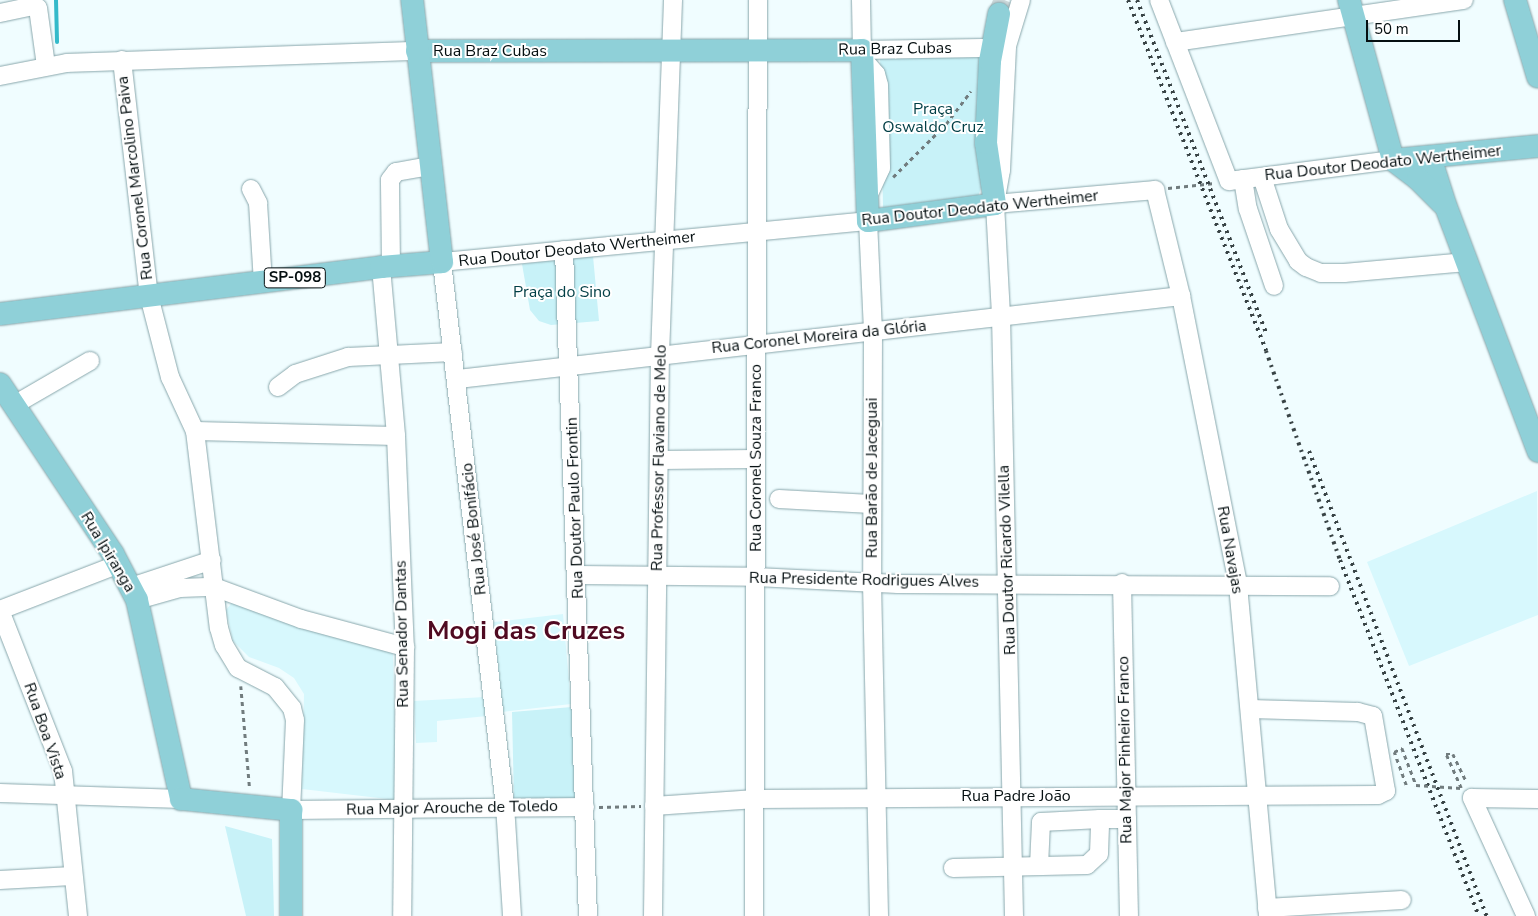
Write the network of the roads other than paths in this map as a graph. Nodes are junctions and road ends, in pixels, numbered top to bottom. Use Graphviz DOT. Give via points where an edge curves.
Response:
graph roads {
  1 [pos="412,0"];
  2 [pos="673,0"];
  3 [pos="758,0"];
  4 [pos="862,0"];
  5 [pos="1022,0"];
  6 [pos="1159,0"];
  7 [pos="1464,0"];
  8 [pos="1515,0"];
  9 [pos="1351,8"];
  10 [pos="0,13"];
  11 [pos="999,14"];
  12 [pos="1175,42"];
  13 [pos="982,48"];
  14 [pos="672,51"];
  15 [pos="758,51"];
  16 [pos="417,52"];
  17 [pos="862,54"];
  18 [pos="122,60"];
  19 [pos="46,66"];
  20 [pos="0,76"];
  21 [pos="1538,76"];
  22 [pos="1538,146"];
  23 [pos="1430,157"];
  24 [pos="1393,160"];
  25 [pos="430,166"];
  26 [pos="1262,177"];
  27 [pos="1236,180"];
  28 [pos="251,188"];
  29 [pos="1156,190"];
  30 [pos="995,204"];
  31 [pos="1446,207"];
  32 [pos="868,221"];
  33 [pos="756,231"];
  34 [pos="664,240"];
  35 [pos="564,250"];
  36 [pos="442,262"];
  37 [pos="1467,262"];
  38 [pos="386,266"];
  39 [pos="263,282"];
  40 [pos="1274,286"];
  41 [pos="149,296"];
  42 [pos="1181,296"];
  43 [pos="0,314"];
  44 [pos="1001,316"];
  45 [pos="873,333"];
  46 [pos="756,345"];
  47 [pos="390,352"];
  48 [pos="453,352"];
  49 [pos="660,355"];
  50 [pos="90,361"];
  51 [pos="569,365"];
  52 [pos="458,379"];
  53 [pos="0,384"];
  54 [pos="278,387"];
  55 [pos="14,405"];
  56 [pos="195,431"];
  57 [pos="396,436"];
  58 [pos="1538,451"];
  59 [pos="755,459"];
  60 [pos="660,460"];
  61 [pos="779,499"];
  62 [pos="871,504"];
  63 [pos="212,560"];
  64 [pos="119,564"];
  65 [pos="578,575"];
  66 [pos="657,576"];
  67 [pos="756,577"];
  68 [pos="872,582"];
  69 [pos="1007,582"];
  70 [pos="1122,583"];
  71 [pos="1238,585"];
  72 [pos="1330,586"];
  73 [pos="222,590"];
  74 [pos="134,593"];
  75 [pos="0,610"];
  76 [pos="404,647"];
  77 [pos="1250,710"];
  78 [pos="0,792"];
  79 [pos="65,794"];
  80 [pos="1256,794"];
  81 [pos="1013,796"];
  82 [pos="1126,796"];
  83 [pos="876,797"];
  84 [pos="181,799"];
  85 [pos="756,799"];
  86 [pos="1538,799"];
  87 [pos="251,805"];
  88 [pos="505,806"];
  89 [pos="654,806"];
  90 [pos="403,807"];
  91 [pos="585,807"];
  92 [pos="291,810"];
  93 [pos="1100,819"];
  94 [pos="1126,819"];
  95 [pos="291,846"];
  96 [pos="1039,866"];
  97 [pos="953,868"];
  98 [pos="1013,868"];
  99 [pos="72,876"];
  100 [pos="0,880"];
  101 [pos="1402,900"];
  102 [pos="1267,912"];
  103 [pos="78,916"];
  104 [pos="291,916"];
  105 [pos="402,916"];
  106 [pos="512,916"];
  107 [pos="588,916"];
  108 [pos="653,916"];
  109 [pos="754,916"];
  110 [pos="879,916"];
  111 [pos="1014,916"];
  112 [pos="1129,916"];
  113 [pos="1526,916"];
  1 -- 16 [label="main road"];
  2 -- 14 [label="street, Rua Professor Flaviano de Melo"];
  3 -- 15 [label="street, Rua Coronel Souza Franco"];
  4 -- 17 [label="street"];
  5 -- 30 [label="street, Rua Doutor Ricardo Vilella" via="1007,46 1001,170"];
  6 -- 12 [label="street"];
  7 -- 9 [label="street"];
  8 -- 21 [label="main road"];
  9 -- 12 [label="street"];
  9 -- 24 [label="main road"];
  10 -- 19 [label="street" via="32,6 38,8"];
  11 -- 30 [label="main road" via="990,61 986,144"];
  12 -- 27 [label="street"];
  13 -- 17 [label="street, Rua Braz Cubas"];
  14 -- 15 [label="main road, Rua Braz Cubas"];
  14 -- 16 [label="main road, Rua Braz Cubas"];
  14 -- 34 [label="street, Rua Professor Flaviano de Melo"];
  15 -- 17 [label="main road, Rua Braz Cubas"];
  15 -- 33 [label="street, Rua Coronel Souza Franco"];
  16 -- 18 [label="street, Rua Braz Cubas"];
  16 -- 25 [label="main road"];
  17 -- 32 [label="main road"];
  18 -- 19 [label="street, Rua Braz Cubas"];
  18 -- 41 [label="street, Rua Coronel Marcolino Paiva"];
  19 -- 20 [label="street, Rua Braz Cubas"];
  22 -- 23 [label="main road, Rua Doutor Deodato Wertheimer"];
  23 -- 24 [label="main road, Rua Doutor Deodato Wertheimer"];
  23 -- 31 [label="main road"];
  24 -- 26 [label="street, Rua Doutor Deodato Wertheimer"];
  24 -- 31 [label="main road" via="1423,183"];
  25 -- 36 [label="main road"];
  25 -- 38 [label="street, Rua Senador Dantas" via="396,172 390,180"];
  26 -- 27 [label="street, Rua Doutor Deodato Wertheimer"];
  26 -- 37 [label="street" via="1280,229 1298,261 1306,267 1321,273 1344,273"];
  27 -- 40 [label="street"];
  28 -- 39 [label="street" via="259,211"];
  29 -- 30 [label="street, Rua Doutor Deodato Wertheimer"];
  29 -- 42 [label="street, Rua Navajas"];
  30 -- 32 [label="main road, Rua Doutor Deodato Wertheimer / SP-098"];
  30 -- 44 [label="street, Rua Doutor Ricardo Vilella"];
  31 -- 37 [label="main road"];
  32 -- 33 [label="street, Rua Doutor Deodato Wertheimer / SP-098"];
  32 -- 45 [label="street, Rua Barão de Jaceguai"];
  33 -- 34 [label="street, Rua Doutor Deodato Wertheimer / SP-098"];
  33 -- 46 [label="street, Rua Coronel Souza Franco"];
  34 -- 35 [label="street, Rua Doutor Deodato Wertheimer / SP-098"];
  34 -- 49 [label="street, Rua Professor Flaviano de Melo"];
  35 -- 36 [label="street, Rua Doutor Deodato Wertheimer / SP-098"];
  35 -- 51 [label="street, Rua Doutor Paulo Frontin"];
  36 -- 38 [label="main road, Rua Doutor Deodato Wertheimer / SP-098"];
  36 -- 48 [label="street, Rua José Bonifácio"];
  37 -- 58 [label="main road"];
  38 -- 39 [label="main road, Rua Doutor Deodato Wertheimer / SP-098"];
  38 -- 47 [label="street, Rua Senador Dantas"];
  39 -- 41 [label="main road, Rua Doutor Deodato Wertheimer / SP-098"];
  41 -- 43 [label="main road, Rua Doutor Deodato Wertheimer / SP-098"];
  41 -- 56 [label="street, Rua Coronel Marcolino Paiva" via="170,377"];
  42 -- 44 [label="street, Rua Coronel Moreira da Glória"];
  42 -- 71 [label="street, Rua Navajas"];
  44 -- 45 [label="street, Rua Coronel Moreira da Glória"];
  44 -- 69 [label="street, Rua Doutor Ricardo Vilella"];
  45 -- 46 [label="street, Rua Coronel Moreira da Glória"];
  45 -- 62 [label="street, Rua Barão de Jaceguai"];
  46 -- 49 [label="street, Rua Coronel Moreira da Glória"];
  46 -- 59 [label="street, Rua Coronel Souza Franco"];
  47 -- 48 [label="street"];
  47 -- 54 [label="street" via="318,365 295,374"];
  47 -- 57 [label="street, Rua Senador Dantas"];
  48 -- 52 [label="street, Rua José Bonifácio"];
  49 -- 51 [label="street, Rua Coronel Moreira da Glória"];
  49 -- 60 [label="street, Rua Professor Flaviano de Melo"];
  50 -- 55 [label="street"];
  51 -- 52 [label="street, Rua Coronel Moreira da Glória"];
  51 -- 65 [label="street, Rua Doutor Paulo Frontin"];
  52 -- 88 [label="street, Rua José Bonifácio"];
  53 -- 55 [label="main road, Rua Ipiranga"];
  55 -- 64 [label="main road, Rua Ipiranga"];
  56 -- 57 [label="street"];
  56 -- 63 [label="street, Rua Coronel Marcolino Paiva"];
  57 -- 76 [label="street, Rua Senador Dantas"];
  59 -- 60 [label="street"];
  59 -- 67 [label="street, Rua Coronel Souza Franco"];
  60 -- 66 [label="street, Rua Professor Flaviano de Melo"];
  61 -- 62 [label="street"];
  62 -- 68 [label="street, Rua Barão de Jaceguai"];
  63 -- 73 [label="street, Rua Coronel Marcolino Paiva"];
  63 -- 74 [label="street"];
  64 -- 74 [label="main road, Rua Ipiranga"];
  64 -- 75 [label="street"];
  65 -- 66 [label="street, Rua Presidente Rodrigues Alves"];
  65 -- 91 [label="street, Rua Doutor Paulo Frontin"];
  66 -- 67 [label="street, Rua Presidente Rodrigues Alves"];
  66 -- 89 [label="street, Rua Professor Flaviano de Melo"];
  67 -- 68 [label="street, Rua Presidente Rodrigues Alves"];
  67 -- 85 [label="street, Rua Coronel Souza Franco"];
  68 -- 69 [label="street, Rua Presidente Rodrigues Alves"];
  68 -- 83 [label="street, Rua Barão de Jaceguai"];
  69 -- 70 [label="street, Rua Presidente Rodrigues Alves"];
  69 -- 81 [label="street, Rua Doutor Ricardo Vilella"];
  70 -- 71 [label="street, Rua Presidente Rodrigues Alves"];
  70 -- 82 [label="street, Rua Major Pinheiro Franco"];
  71 -- 72 [label="street, Rua Presidente Rodrigues Alves"];
  71 -- 77 [label="street, Rua Navajas"];
  73 -- 74 [label="street" via="180,588"];
  73 -- 76 [label="street" via="301,619"];
  73 -- 92 [label="street, Rua Coronel Marcolino Paiva" via="219,628 224,645 238,668 275,687 292,708"];
  74 -- 84 [label="main road, Rua Ipiranga"];
  75 -- 79 [label="street, Rua Boa Vista" via="59,760"];
  76 -- 90 [label="street, Rua Senador Dantas"];
  77 -- 80 [label="street, Rua Navajas"];
  77 -- 80 [label="street, Rua Padre João" via="1366,712 1376,720 1388,787 1384,794 1378,795"];
  78 -- 79 [label="street, Rua Major Arouche de Toledo"];
  79 -- 84 [label="street, Rua Major Arouche de Toledo"];
  79 -- 99 [label="street, Rua Boa Vista"];
  80 -- 82 [label="street, Rua Padre João"];
  80 -- 102 [label="street, Rua Navajas"];
  81 -- 82 [label="street, Rua Padre João"];
  81 -- 83 [label="street, Rua Padre João"];
  81 -- 98 [label="street, Rua Doutor Ricardo Vilella"];
  82 -- 94 [label="street, Rua Major Pinheiro Franco"];
  83 -- 85 [label="street, Rua Padre João"];
  83 -- 110 [label="street, Rua Barão de Jaceguai"];
  84 -- 87 [label="main road, Rua Major Arouche de Toledo"];
  85 -- 89 [label="street, Rua Padre João"];
  85 -- 109 [label="street, Rua Coronel Souza Franco"];
  86 -- 113 [label="street" via="1472,798"];
  87 -- 92 [label="main road, Rua Major Arouche de Toledo"];
  87 -- 95 [label="main road, Rua Major Arouche de Toledo" via="278,817 287,830"];
  88 -- 90 [label="street, Rua Major Arouche de Toledo"];
  88 -- 91 [label="street, Rua Major Arouche de Toledo"];
  88 -- 106 [label="street, Rua José Bonifácio"];
  89 -- 108 [label="street, Rua Professor Flaviano de Melo"];
  90 -- 92 [label="street, Rua Major Arouche de Toledo"];
  90 -- 105 [label="street, Rua Senador Dantas"];
  91 -- 107 [label="street, Rua Doutor Paulo Frontin"];
  92 -- 95 [label="main road"];
  93 -- 94 [label="street"];
  93 -- 96 [label="street" via="1099,854 1093,863"];
  93 -- 96 [label="street" via="1041,822"];
  94 -- 112 [label="street, Rua Major Pinheiro Franco"];
  95 -- 104 [label="main road"];
  96 -- 98 [label="street"];
  97 -- 98 [label="street"];
  98 -- 111 [label="street, Rua Doutor Ricardo Vilella"];
  99 -- 100 [label="street"];
  99 -- 103 [label="street, Rua Boa Vista"];
  101 -- 102 [label="street"];
}
